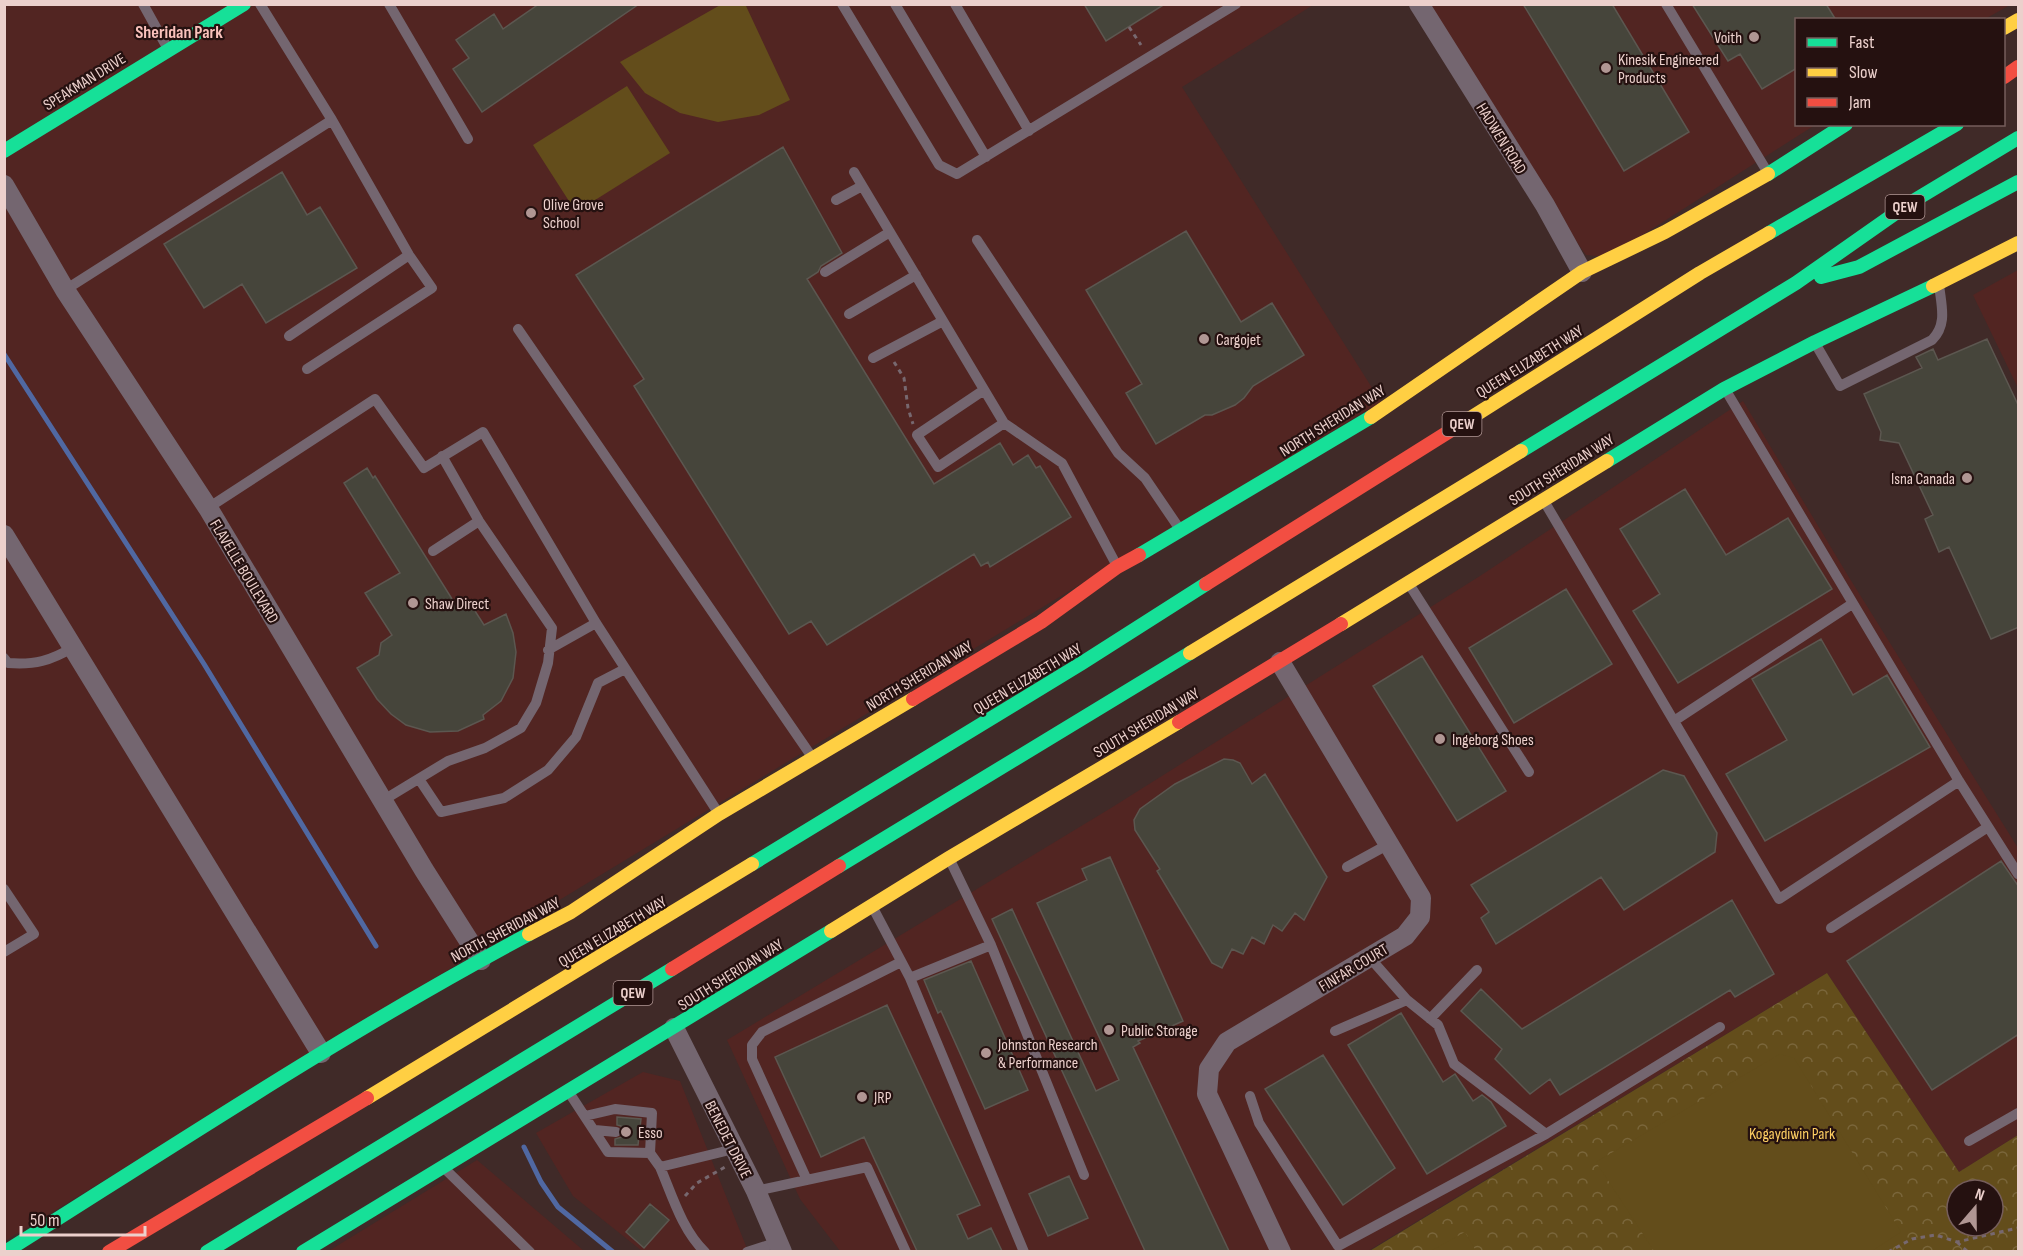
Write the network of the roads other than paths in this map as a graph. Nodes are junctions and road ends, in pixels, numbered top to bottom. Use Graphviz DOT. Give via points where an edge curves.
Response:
graph roads {
  1 [pos="143,4"];
  2 [pos="244,4"];
  3 [pos="260,4"];
  4 [pos="389,4"];
  5 [pos="842,4"];
  6 [pos="895,4"];
  7 [pos="955,4"];
  8 [pos="1236,4"];
  9 [pos="1419,4"];
  10 [pos="1666,4"];
  11 [pos="2019,20"];
  12 [pos="2005,27"];
  13 [pos="168,49"];
  14 [pos="2019,67"];
  15 [pos="2005,76"];
  16 [pos="332,120"];
  17 [pos="1843,126"];
  18 [pos="1930,126"];
  19 [pos="1954,126"];
  20 [pos="1029,131"];
  21 [pos="2019,138"];
  22 [pos="468,140"];
  23 [pos="4,151"];
  24 [pos="986,157"];
  25 [pos="854,172"];
  26 [pos="1768,174"];
  27 [pos="2019,182"];
  28 [pos="4,185"];
  29 [pos="862,186"];
  30 [pos="1845,191"];
  31 [pos="836,200"];
  32 [pos="890,232"];
  33 [pos="977,240"];
  34 [pos="2019,243"];
  35 [pos="409,255"];
  36 [pos="825,272"];
  37 [pos="1582,272"];
  38 [pos="916,275"];
  39 [pos="1796,283"];
  40 [pos="1939,284"];
  41 [pos="65,290"];
  42 [pos="849,314"];
  43 [pos="943,321"];
  44 [pos="518,329"];
  45 [pos="290,336"];
  46 [pos="1815,342"];
  47 [pos="873,358"];
  48 [pos="307,369"];
  49 [pos="1724,389"];
  50 [pos="984,390"];
  51 [pos="1004,423"];
  52 [pos="442,456"];
  53 [pos="1543,499"];
  54 [pos="208,508"];
  55 [pos="479,521"];
  56 [pos="1181,531"];
  57 [pos="4,535"];
  58 [pos="433,551"];
  59 [pos="1117,567"];
  60 [pos="1409,584"];
  61 [pos="1852,604"];
  62 [pos="596,623"];
  63 [pos="74,647"];
  64 [pos="548,650"];
  65 [pos="4,658"];
  66 [pos="1280,662"];
  67 [pos="625,669"];
  68 [pos="1674,721"];
  69 [pos="813,757"];
  70 [pos="1529,772"];
  71 [pos="418,779"];
  72 [pos="1959,781"];
  73 [pos="382,801"];
  74 [pos="719,814"];
  75 [pos="1988,827"];
  76 [pos="1389,844"];
  77 [pos="949,858"];
  78 [pos="1347,867"];
  79 [pos="2019,874"];
  80 [pos="4,889"];
  81 [pos="872,906"];
  82 [pos="1831,928"];
  83 [pos="991,945"];
  84 [pos="4,952"];
  85 [pos="1370,958"];
  86 [pos="480,960"];
  87 [pos="901,962"];
  88 [pos="1477,970"];
  89 [pos="910,978"];
  90 [pos="1407,1000"];
  91 [pos="1430,1019"];
  92 [pos="1720,1027"];
  93 [pos="674,1028"];
  94 [pos="1335,1031"];
  95 [pos="321,1053"];
  96 [pos="568,1091"];
  97 [pos="1250,1096"];
  98 [pos="2019,1113"];
  99 [pos="585,1116"];
  100 [pos="595,1130"];
  101 [pos="616,1132"];
  102 [pos="1546,1134"];
  103 [pos="1969,1142"];
  104 [pos="650,1153"];
  105 [pos="737,1154"];
  106 [pos="443,1167"];
  107 [pos="660,1167"];
  108 [pos="1084,1175"];
  109 [pos="807,1180"];
  110 [pos="756,1191"];
  111 [pos="780,1247"];
  112 [pos="5,1251"];
  113 [pos="109,1251"];
  114 [pos="207,1251"];
  115 [pos="303,1251"];
  116 [pos="530,1251"];
  117 [pos="705,1251"];
  118 [pos="747,1251"];
  119 [pos="906,1251"];
  120 [pos="1024,1251"];
  121 [pos="1281,1251"];
  1 -- 13 [label="lane"];
  2 -- 13 [label="main road, SPEAKMAN DRIVE"];
  3 -- 16 [label="lane"];
  4 -- 22 [label="lane"];
  5 -- 24 [label="lane" via="939,165 957,174"];
  6 -- 24 [label="lane"];
  7 -- 20 [label="lane"];
  8 -- 20 [label="lane"];
  9 -- 37 [label="street, HADWEN ROAD"];
  10 -- 26 [label="lane"];
  11 -- 12 [label="main road"];
  13 -- 23 [label="main road, SPEAKMAN DRIVE"];
  14 -- 15 [label="main road"];
  16 -- 35 [label="lane"];
  16 -- 41 [label="lane"];
  17 -- 26 [label="main road, NORTH SHERIDAN WAY"];
  18 -- 30 [label="main road" via="1883,158"];
  19 -- 30 [label="main road, QUEEN ELIZABETH WAY / QEW"];
  20 -- 24 [label="lane"];
  21 -- 39 [label="main road, QEW" via="1910,203"];
  25 -- 29 [label="lane"];
  26 -- 37 [label="main road, NORTH SHERIDAN WAY" via="1665,232"];
  27 -- 39 [label="main road" via="1859,267"];
  28 -- 41 [label="street, FLAVELLE BOULEVARD"];
  29 -- 31 [label="lane"];
  29 -- 32 [label="lane"];
  30 -- 113 [label="main road, QUEEN ELIZABETH WAY / QEW" via="1700,273 1072,670 390,1085"];
  32 -- 36 [label="lane"];
  32 -- 38 [label="lane"];
  33 -- 56 [label="lane" via="1118,453 1145,478"];
  34 -- 40 [label="main road, SOUTH SHERIDAN WAY"];
  35 -- 45 [label="lane"];
  35 -- 48 [label="lane" via="432,288"];
  37 -- 56 [label="main road, NORTH SHERIDAN WAY" via="1365,420"];
  38 -- 42 [label="lane"];
  38 -- 43 [label="lane"];
  39 -- 114 [label="main road, QEW"];
  40 -- 46 [label="main road, SOUTH SHERIDAN WAY"];
  40 -- 46 [label="lane" via="1941,331 1932,340 1840,386"];
  41 -- 54 [label="street, FLAVELLE BOULEVARD"];
  43 -- 47 [label="lane"];
  43 -- 50 [label="lane"];
  44 -- 69 [label="lane"];
  46 -- 49 [label="main road, SOUTH SHERIDAN WAY"];
  49 -- 53 [label="main road, SOUTH SHERIDAN WAY"];
  49 -- 61 [label="lane"];
  50 -- 51 [label="lane"];
  50 -- 51 [label="lane" via="917,435 938,467"];
  51 -- 59 [label="lane" via="1062,463"];
  52 -- 54 [label="lane" via="424,468 375,399"];
  52 -- 55 [label="lane"];
  52 -- 62 [label="lane" via="483,432"];
  53 -- 60 [label="main road, SOUTH SHERIDAN WAY"];
  53 -- 68 [label="lane"];
  54 -- 73 [label="street, FLAVELLE BOULEVARD"];
  55 -- 58 [label="lane"];
  55 -- 64 [label="lane" via="552,628"];
  56 -- 59 [label="main road, NORTH SHERIDAN WAY"];
  57 -- 63 [label="street"];
  59 -- 69 [label="main road, NORTH SHERIDAN WAY" via="1041,622"];
  60 -- 66 [label="main road, SOUTH SHERIDAN WAY"];
  60 -- 70 [label="lane"];
  61 -- 68 [label="lane"];
  61 -- 72 [label="lane"];
  62 -- 64 [label="lane"];
  62 -- 67 [label="lane"];
  63 -- 65 [label="lane" via="30,665 8,663"];
  63 -- 95 [label="street"];
  64 -- 71 [label="lane" via="536,703 521,728"];
  66 -- 76 [label="street, FINFAR COURT"];
  66 -- 77 [label="main road, SOUTH SHERIDAN WAY"];
  67 -- 71 [label="lane" via="598,683 576,737 549,770 504,798 441,812"];
  67 -- 74 [label="lane"];
  68 -- 72 [label="lane" via="1779,899"];
  69 -- 74 [label="main road, NORTH SHERIDAN WAY"];
  71 -- 73 [label="lane"];
  72 -- 75 [label="lane"];
  73 -- 86 [label="street, FLAVELLE BOULEVARD"];
  74 -- 86 [label="main road, NORTH SHERIDAN WAY" via="571,912"];
  75 -- 79 [label="lane"];
  75 -- 82 [label="lane"];
  76 -- 78 [label="lane"];
  76 -- 85 [label="street, FINFAR COURT" via="1421,898 1420,917 1405,936"];
  77 -- 81 [label="main road, SOUTH SHERIDAN WAY"];
  77 -- 83 [label="lane"];
  80 -- 84 [label="lane" via="34,934"];
  81 -- 87 [label="lane"];
  81 -- 93 [label="main road, SOUTH SHERIDAN WAY"];
  83 -- 89 [label="lane"];
  83 -- 108 [label="lane"];
  85 -- 90 [label="lane"];
  85 -- 121 [label="street, FINFAR COURT" via="1227,1042 1209,1069 1207,1094"];
  86 -- 95 [label="main road, NORTH SHERIDAN WAY"];
  87 -- 89 [label="lane"];
  87 -- 109 [label="lane" via="762,1032 752,1045 752,1059"];
  88 -- 91 [label="lane"];
  89 -- 120 [label="lane"];
  90 -- 91 [label="lane"];
  90 -- 94 [label="lane"];
  91 -- 102 [label="lane" via="1438,1025 1454,1064"];
  92 -- 102 [label="lane"];
  93 -- 96 [label="main road, SOUTH SHERIDAN WAY"];
  93 -- 105 [label="street, BENEDET DRIVE"];
  95 -- 112 [label="main road, NORTH SHERIDAN WAY"];
  96 -- 99 [label="lane"];
  96 -- 106 [label="main road, SOUTH SHERIDAN WAY"];
  97 -- 102 [label="lane" via="1259,1123 1338,1246"];
  98 -- 103 [label="lane"];
  99 -- 100 [label="lane"];
  99 -- 104 [label="lane" via="615,1109 652,1113 645,1135"];
  100 -- 101 [label="lane"];
  100 -- 104 [label="lane" via="608,1152"];
  104 -- 107 [label="lane"];
  105 -- 107 [label="lane"];
  105 -- 110 [label="street, BENEDET DRIVE"];
  106 -- 115 [label="main road, SOUTH SHERIDAN WAY"];
  106 -- 116 [label="lane"];
  107 -- 117 [label="lane" via="695,1242"];
  109 -- 110 [label="lane"];
  109 -- 119 [label="lane" via="867,1167"];
  110 -- 111 [label="street, BENEDET DRIVE"];
  111 -- 118 [label="lane"];
}
